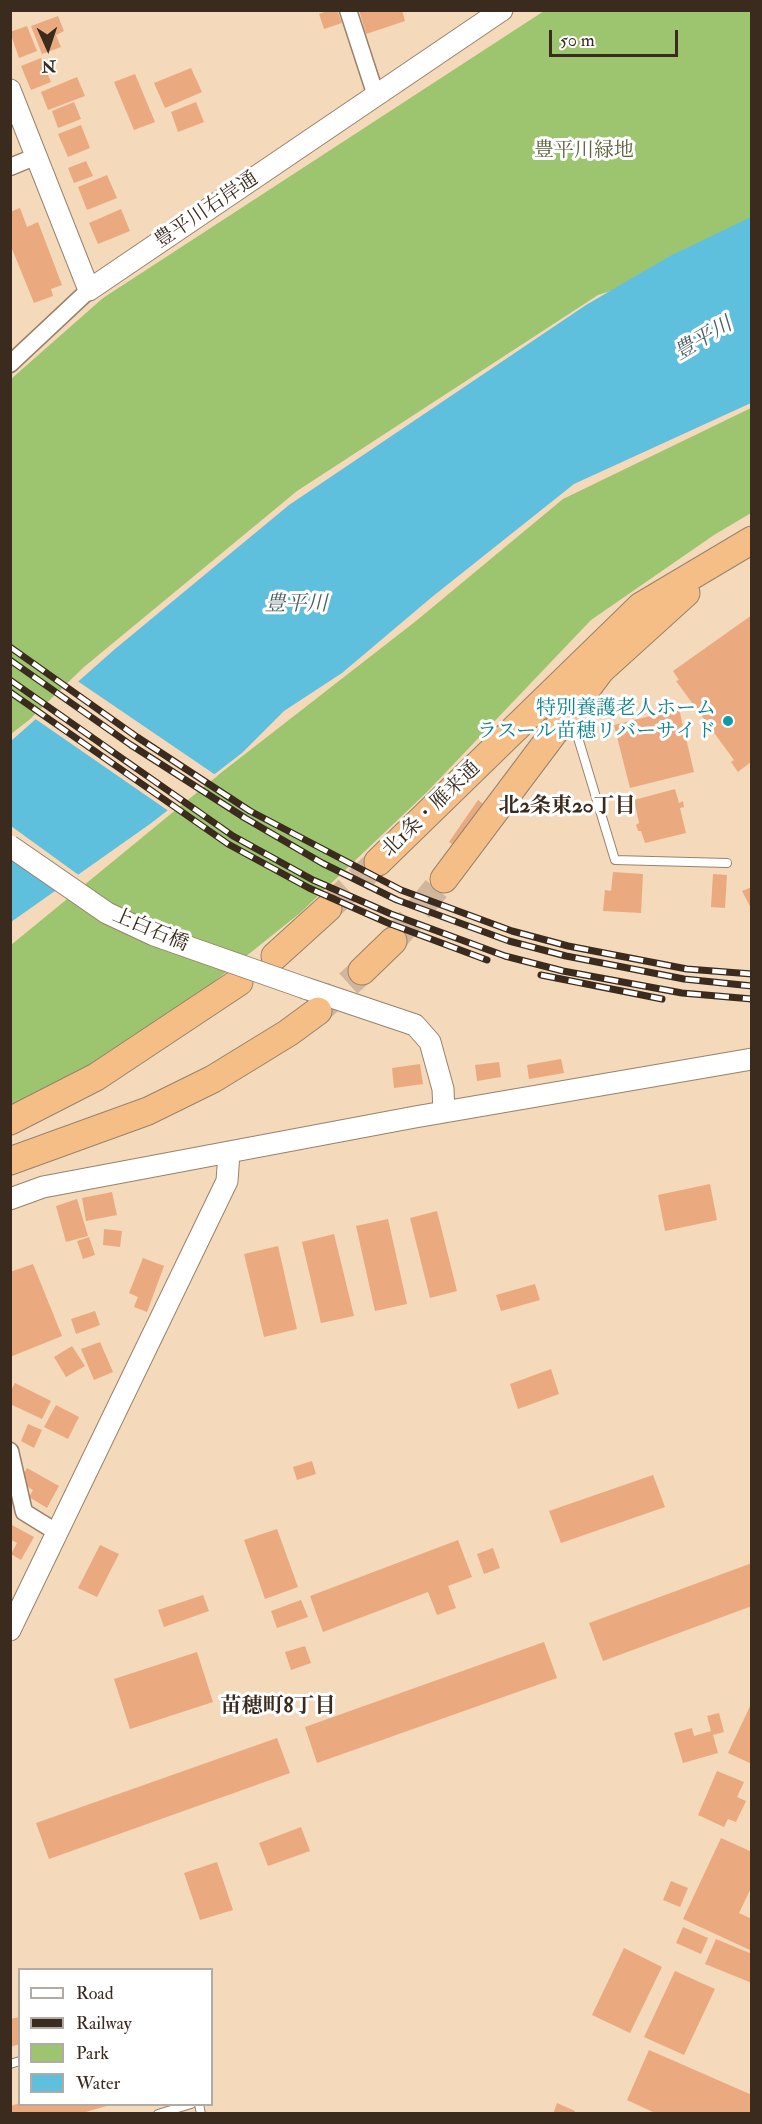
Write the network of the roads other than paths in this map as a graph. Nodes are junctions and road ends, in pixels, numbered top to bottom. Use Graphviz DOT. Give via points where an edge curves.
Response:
graph roads {
  1 [pos="348,10"];
  2 [pos="502,10"];
  3 [pos="10,90"];
  4 [pos="376,96"];
  5 [pos="37,156"];
  6 [pos="10,167"];
  7 [pos="89,290"];
  8 [pos="10,364"];
  9 [pos="742,546"];
  10 [pos="570,712"];
  11 [pos="10,846"];
  12 [pos="378,862"];
  13 [pos="727,863"];
  14 [pos="444,879"];
  15 [pos="328,908"];
  16 [pos="393,941"];
  17 [pos="275,956"];
  18 [pos="362,971"];
  19 [pos="239,982"];
  20 [pos="312,999"];
  21 [pos="752,1059"];
  22 [pos="444,1112"];
  23 [pos="10,1121"];
  24 [pos="229,1153"];
  25 [pos="10,1161"];
  26 [pos="10,1199"];
  27 [pos="10,1451"];
  28 [pos="58,1533"];
  29 [pos="10,1630"];
  30 [pos="184,2106"];
  31 [pos="158,2114"];
  1 -- 4 [label="street"];
  2 -- 4 [label="street, 豊平川右岸通"];
  3 -- 5 [label="street"];
  4 -- 7 [label="street, 豊平川右岸通"];
  5 -- 6 [label="street"];
  5 -- 7 [label="street"];
  7 -- 8 [label="street"];
  9 -- 10 [label="highway, 北1条・雁来通" via="602,670"];
  9 -- 12 [label="highway, 北1条・雁来通" via="641,606"];
  10 -- 13 [label="lane" via="615,860"];
  10 -- 14 [label="highway, 北1条・雁来通"];
  11 -- 20 [label="street, 上白石橋, bridge" via="107,913"];
  15 -- 17 [label="highway"];
  16 -- 18 [label="highway"];
  19 -- 23 [label="highway" via="96,1077"];
  20 -- 22 [label="street, 上白石橋" via="415,1025 430,1042 443,1089"];
  20 -- 25 [label="highway" via="288,1033 213,1079 157,1106"];
  21 -- 22 [label="street"];
  22 -- 24 [label="street"];
  24 -- 26 [label="street" via="43,1187"];
  24 -- 28 [label="street" via="227,1181"];
  27 -- 28 [label="street" via="24,1512"];
  28 -- 29 [label="street"];
  30 -- 31 [label="lane"];
}
